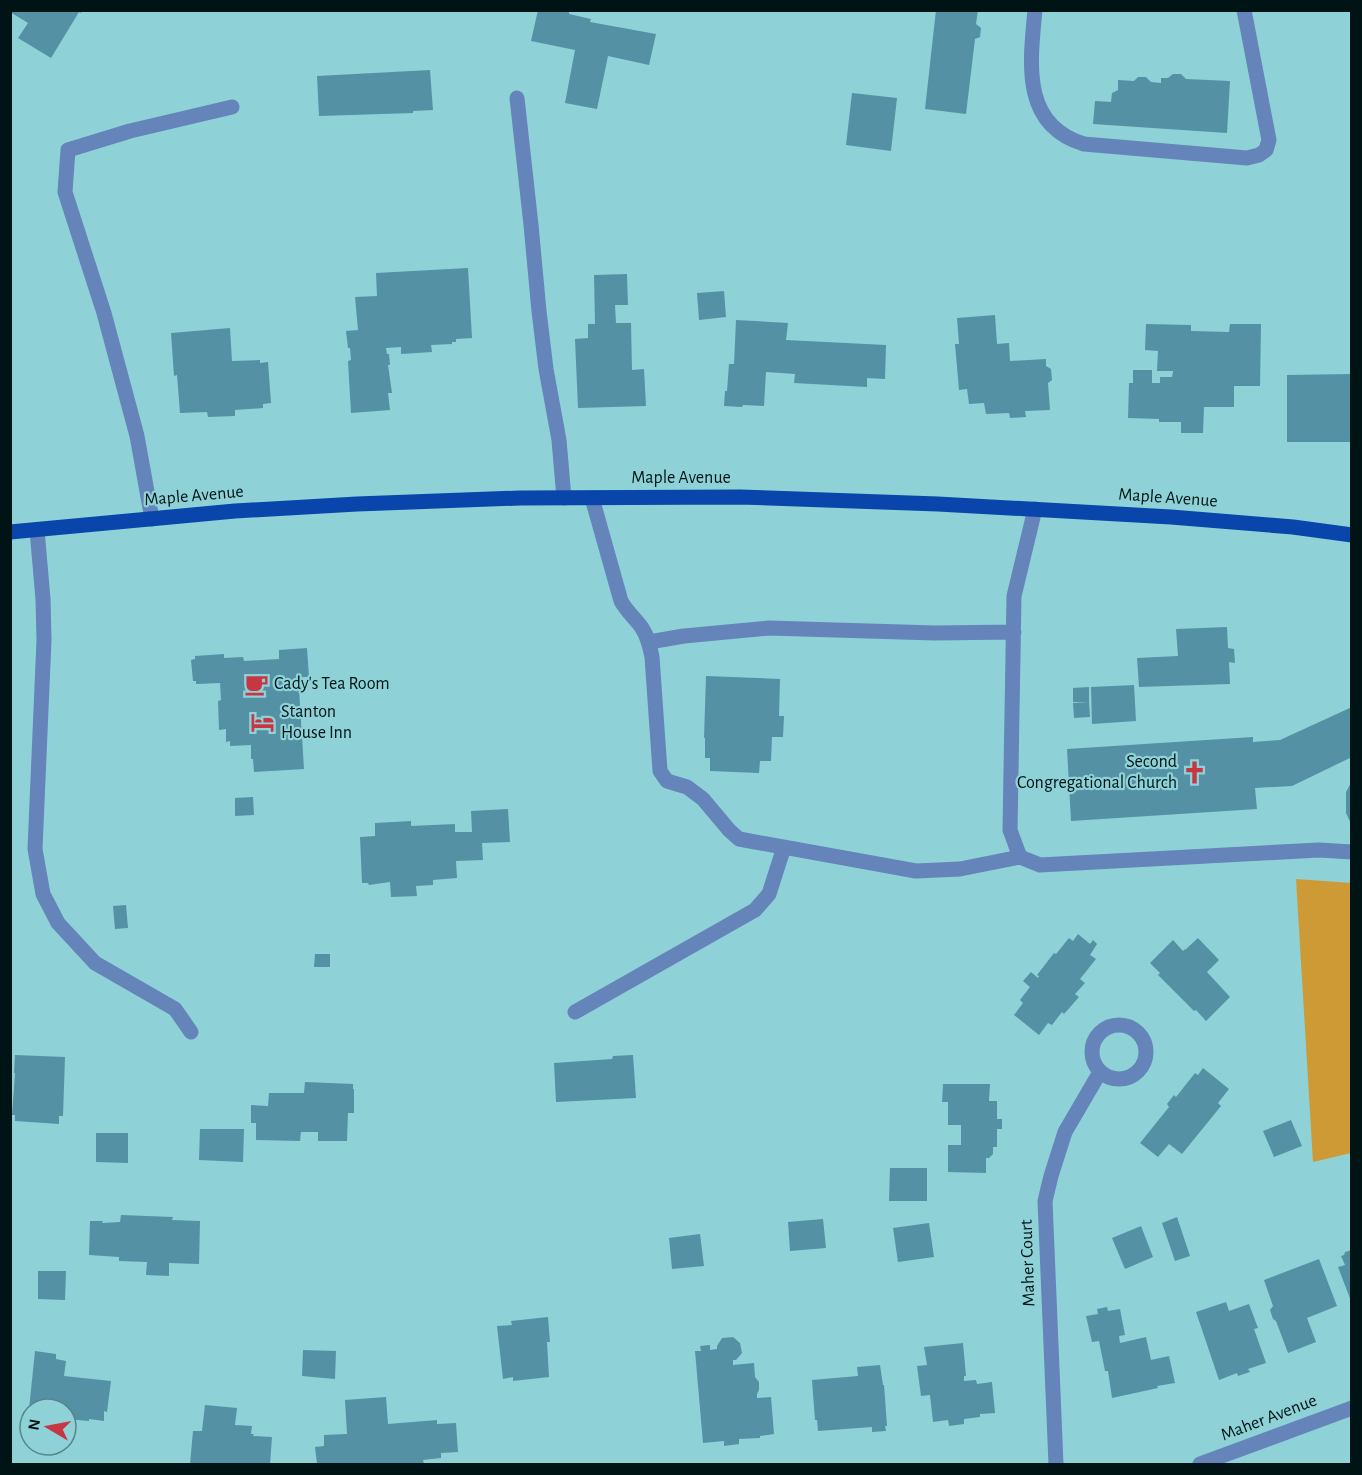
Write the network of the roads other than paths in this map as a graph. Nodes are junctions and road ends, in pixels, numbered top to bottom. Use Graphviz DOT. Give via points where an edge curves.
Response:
graph roads {
  1 [pos="1035,10"];
  2 [pos="1244,10"];
  3 [pos="517,98"];
  4 [pos="232,107"];
  5 [pos="564,498"];
  6 [pos="592,498"];
  7 [pos="1035,509"];
  8 [pos="152,519"];
  9 [pos="37,530"];
  10 [pos="10,532"];
  11 [pos="1352,535"];
  12 [pos="1014,632"];
  13 [pos="649,642"];
  14 [pos="784,847"];
  15 [pos="1352,852"];
  16 [pos="1020,857"];
  17 [pos="575,1011"];
  18 [pos="191,1032"];
  19 [pos="1101,1072"];
  20 [pos="1352,1408"];
  21 [pos="1056,1464"];
  22 [pos="1200,1464"];
  1 -- 2 [label="street" via="1032,78 1044,117 1053,128 1084,144 1246,158 1266,150 1269,140"];
  3 -- 5 [label="street" via="539,311"];
  4 -- 8 [label="street" via="68,150 65,192 104,313 137,436"];
  5 -- 6 [label="main road, Maple Avenue"];
  5 -- 8 [label="main road, Maple Avenue" via="357,504"];
  6 -- 7 [label="main road, Maple Avenue" via="740,497"];
  6 -- 13 [label="street" via="621,601"];
  7 -- 11 [label="main road, Maple Avenue" via="1215,520"];
  7 -- 12 [label="street" via="1014,596"];
  8 -- 9 [label="main road, Maple Avenue"];
  9 -- 10 [label="main road, Maple Avenue"];
  9 -- 18 [label="street" via="44,640 35,849 43,894 58,923 95,963 175,1009"];
  12 -- 13 [label="street" via="769,628"];
  12 -- 16 [label="street" via="1010,830"];
  13 -- 14 [label="street" via="660,771 667,781 687,787 703,799 739,839"];
  14 -- 16 [label="street" via="916,872 960,869"];
  14 -- 17 [label="street" via="769,894 755,910"];
  15 -- 16 [label="street" via="1040,865"];
  19 -- 21 [label="street, Maher Court" via="1065,1132 1045,1201"];
  20 -- 22 [label="street, Maher Avenue"];
}
